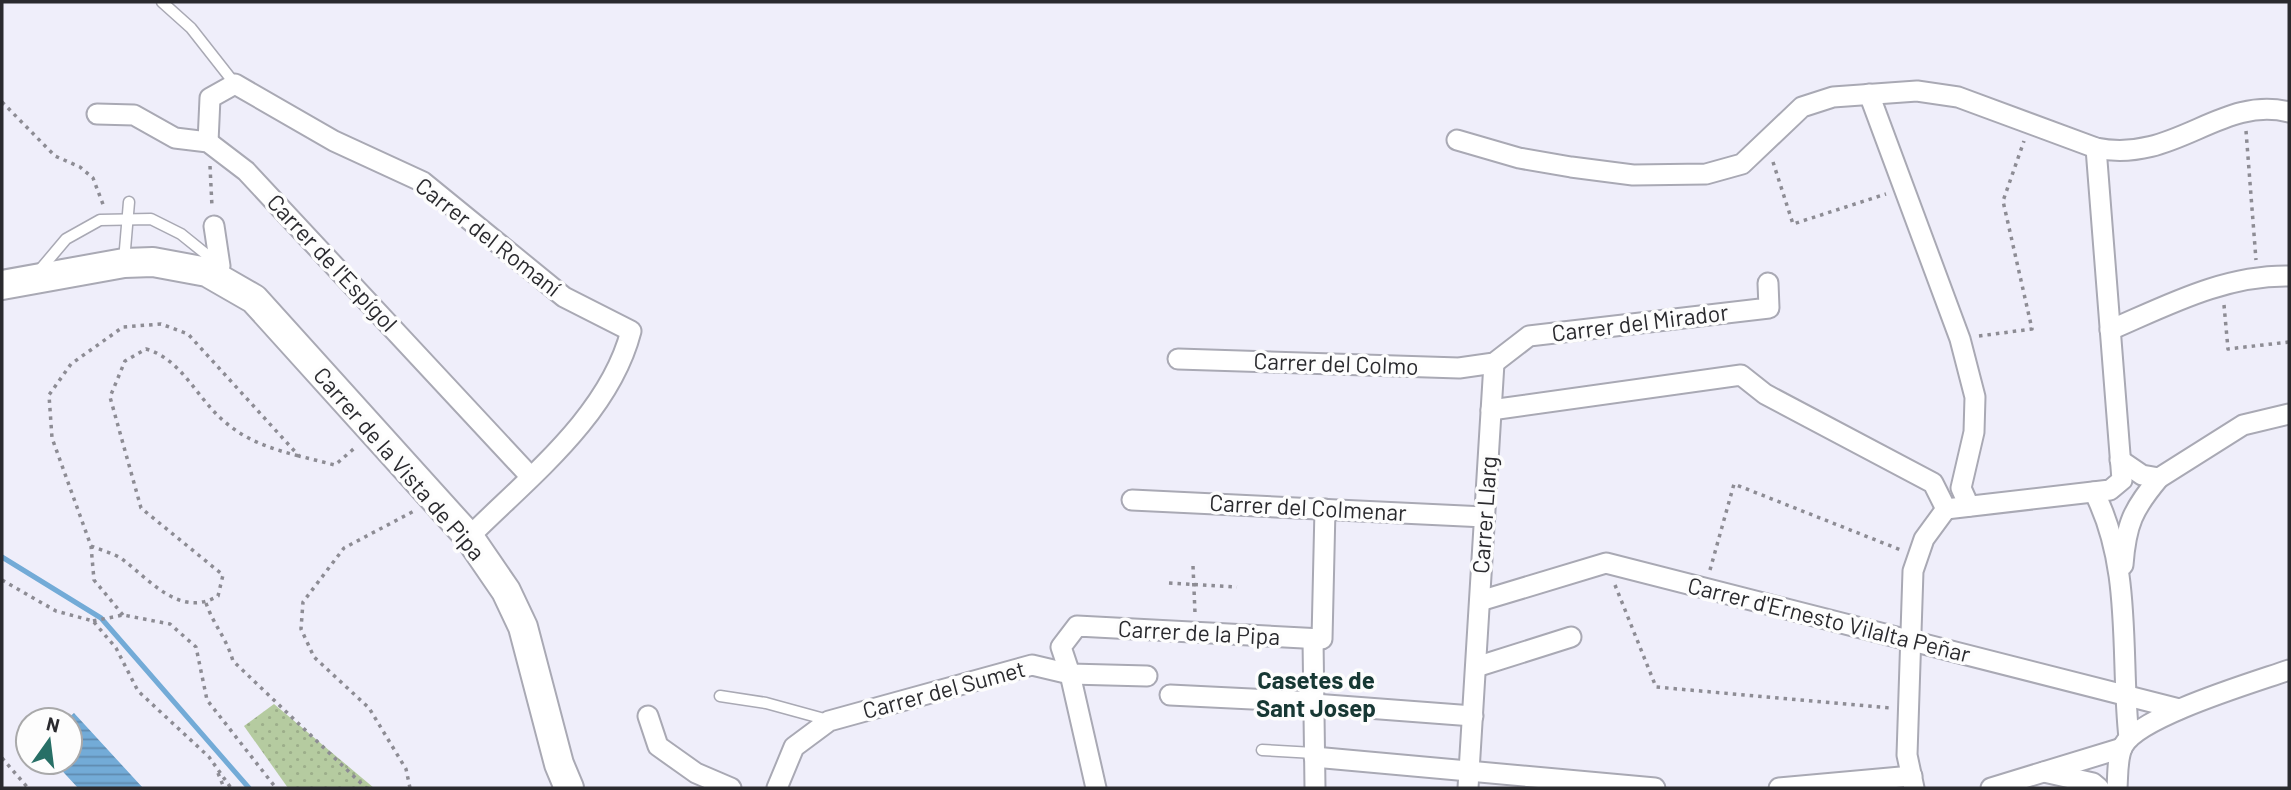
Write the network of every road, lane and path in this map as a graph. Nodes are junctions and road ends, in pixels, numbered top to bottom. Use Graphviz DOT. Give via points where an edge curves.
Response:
graph roads {
  1 [pos="162,2"];
  2 [pos="235,84"];
  3 [pos="1869,94"];
  4 [pos="2,102"];
  5 [pos="2245,110"];
  6 [pos="2289,112"];
  7 [pos="97,114"];
  8 [pos="2031,122"];
  9 [pos="1457,140"];
  10 [pos="208,142"];
  11 [pos="1767,143"];
  12 [pos="2095,148"];
  13 [pos="1904,189"];
  14 [pos="129,202"];
  15 [pos="108,220"];
  16 [pos="127,220"];
  17 [pos="214,226"];
  18 [pos="124,263"];
  19 [pos="226,275"];
  20 [pos="2257,276"];
  21 [pos="2289,276"];
  22 [pos="33,279"];
  23 [pos="1768,283"];
  24 [pos="2,285"];
  25 [pos="2221,285"];
  26 [pos="2110,330"];
  27 [pos="1960,339"];
  28 [pos="2289,347"];
  29 [pos="1178,359"];
  30 [pos="1494,363"];
  31 [pos="1492,410"];
  32 [pos="2289,414"];
  33 [pos="372,433"];
  34 [pos="299,456"];
  35 [pos="1966,464"];
  36 [pos="2121,470"];
  37 [pos="530,476"];
  38 [pos="2159,478"];
  39 [pos="1933,483"];
  40 [pos="2094,492"];
  41 [pos="434,500"];
  42 [pos="1132,500"];
  43 [pos="1969,506"];
  44 [pos="1325,509"];
  45 [pos="1946,509"];
  46 [pos="1485,517"];
  47 [pos="469,537"];
  48 [pos="91,546"];
  49 [pos="1916,556"];
  50 [pos="1606,563"];
  51 [pos="1193,566"];
  52 [pos="2,580"];
  53 [pos="1169,583"];
  54 [pos="1194,584"];
  55 [pos="2122,584"];
  56 [pos="1237,587"];
  57 [pos="1705,589"];
  58 [pos="1480,601"];
  59 [pos="206,603"];
  60 [pos="123,615"];
  61 [pos="93,621"];
  62 [pos="1196,633"];
  63 [pos="1571,637"];
  64 [pos="1317,639"];
  65 [pos="1910,641"];
  66 [pos="1476,667"];
  67 [pos="2289,670"];
  68 [pos="1070,674"];
  69 [pos="1147,676"];
  70 [pos="1170,695"];
  71 [pos="2124,695"];
  72 [pos="720,696"];
  73 [pos="1314,703"];
  74 [pos="2179,709"];
  75 [pos="1909,710"];
  76 [pos="648,716"];
  77 [pos="1473,716"];
  78 [pos="829,721"];
  79 [pos="2125,743"];
  80 [pos="1262,750"];
  81 [pos="1314,755"];
  82 [pos="2,758"];
  83 [pos="216,768"];
  84 [pos="2043,772"];
  85 [pos="1469,779"];
  86 [pos="1913,782"];
  87 [pos="1844,785"];
  88 [pos="28,788"];
  89 [pos="224,788"];
  90 [pos="231,788"];
  91 [pos="276,788"];
  92 [pos="366,788"];
  93 [pos="410,788"];
  94 [pos="569,788"];
  95 [pos="731,788"];
  96 [pos="777,788"];
  97 [pos="1096,788"];
  98 [pos="1315,788"];
  99 [pos="1656,788"];
  100 [pos="1779,788"];
  101 [pos="1991,788"];
  102 [pos="2099,788"];
  103 [pos="2118,788"];
  1 -- 2 [label="lane" via="191,28"];
  2 -- 10 [label="street" via="209,98"];
  2 -- 37 [label="street, Carrer del Romaní" via="334,141 423,181 564,297 631,331 624,356 580,426"];
  3 -- 8 [label="street" via="1917,91 1958,97"];
  3 -- 11 [label="street" via="1833,97 1802,107"];
  3 -- 13 [label="street"];
  4 -- 15 [label="path" via="55,156 93,178"];
  5 -- 6 [label="street" via="2270,107"];
  5 -- 12 [label="street" via="2143,150"];
  5 -- 20 [label="path"];
  7 -- 10 [label="street, Carrer de l'Espígol" via="134,116 175,138"];
  8 -- 12 [label="street"];
  8 -- 27 [label="path" via="2003,201 2032,329"];
  9 -- 11 [label="street" via="1519,158 1633,175 1706,174 1742,164"];
  10 -- 17 [label="path"];
  10 -- 37 [label="street, Carrer de l'Espígol" via="246,171"];
  11 -- 13 [label="path" via="1793,225"];
  12 -- 26 [label="street"];
  13 -- 27 [label="street"];
  14 -- 16 [label="lane"];
  15 -- 16 [label="lane, Carrer de la Vista de Pipa"];
  15 -- 22 [label="lane, Carrer de la Vista de Pipa" via="66,239"];
  16 -- 18 [label="lane"];
  16 -- 19 [label="lane, Carrer de la Vista de Pipa" via="151,219 181,234"];
  17 -- 19 [label="street"];
  18 -- 19 [label="main road, Carrer de la Vista de Pipa" via="180,266"];
  18 -- 22 [label="main road, Carrer de la Vista de Pipa"];
  19 -- 33 [label="main road, Carrer de la Vista de Pipa" via="254,299"];
  20 -- 21 [label="street"];
  20 -- 25 [label="street"];
  22 -- 24 [label="main road, Carrer de la Vista de Pipa"];
  23 -- 30 [label="street, Carrer del Mirador" via="1769,308 1530,336"];
  25 -- 26 [label="street"];
  25 -- 28 [label="path" via="2228,349 2289,342"];
  26 -- 36 [label="street"];
  27 -- 35 [label="street" via="1975,397 1974,432"];
  29 -- 30 [label="street, Carrer del Colmo" via="1459,368"];
  30 -- 31 [label="street, Carrer Llarg"];
  31 -- 39 [label="street" via="1741,375 1765,394"];
  31 -- 46 [label="street, Carrer Llarg"];
  32 -- 38 [label="street" via="2243,425"];
  33 -- 34 [label="path" via="335,465"];
  33 -- 41 [label="main road, Carrer de la Vista de Pipa"];
  34 -- 48 [label="path" via="188,334 161,324 123,327 71,364 50,396 52,438"];
  34 -- 59 [label="path" via="262,446 225,422 164,354 146,349 125,361 110,397 141,508 223,575 218,596"];
  35 -- 39 [label="street"];
  35 -- 43 [label="street" via="1961,488"];
  36 -- 38 [label="street"];
  36 -- 40 [label="street" via="2110,490"];
  37 -- 47 [label="street"];
  38 -- 55 [label="street" via="2134,507 2124,545"];
  39 -- 45 [label="street"];
  40 -- 43 [label="street"];
  40 -- 55 [label="street" via="2104,512"];
  41 -- 47 [label="main road, Carrer de la Vista de Pipa"];
  41 -- 93 [label="path" via="344,548 303,601 301,629 314,657 369,708 406,769"];
  42 -- 44 [label="street, Carrer del Colmenar"];
  43 -- 45 [label="street"];
  44 -- 46 [label="street, Carrer del Colmenar"];
  44 -- 64 [label="street"];
  45 -- 49 [label="street"];
  46 -- 58 [label="street, Carrer Llarg"];
  47 -- 94 [label="main road, Carrer de la Vista de Pipa" via="506,591 523,627"];
  48 -- 59 [label="path" via="119,556 163,593 191,604"];
  48 -- 60 [label="path" via="94,580"];
  49 -- 57 [label="path" via="1734,484"];
  49 -- 65 [label="street"];
  50 -- 57 [label="street, Carrer d'Ernesto Vilalta Peñar"];
  50 -- 58 [label="street"];
  50 -- 75 [label="path" via="1656,687"];
  51 -- 54 [label="path"];
  52 -- 61 [label="path" via="56,611"];
  53 -- 54 [label="path"];
  54 -- 56 [label="path"];
  54 -- 62 [label="path"];
  55 -- 71 [label="street"];
  57 -- 65 [label="street, Carrer d'Ernesto Vilalta Peñar"];
  58 -- 66 [label="street, Carrer Llarg"];
  59 -- 92 [label="path" via="212,623 225,636 233,662"];
  60 -- 61 [label="path"];
  60 -- 91 [label="path" via="170,624 195,647 206,700"];
  61 -- 83 [label="path" via="116,648 138,691"];
  62 -- 64 [label="street, Carrer de la Pipa"];
  62 -- 68 [label="street, Carrer de la Pipa" via="1077,626 1060,647"];
  63 -- 66 [label="street"];
  64 -- 73 [label="street"];
  65 -- 71 [label="street, Carrer d'Ernesto Vilalta Peñar"];
  65 -- 75 [label="street"];
  66 -- 77 [label="street, Carrer Llarg"];
  67 -- 74 [label="street"];
  68 -- 69 [label="street, Carrer del Sumet"];
  68 -- 78 [label="street, Carrer del Sumet" via="1032,665"];
  68 -- 97 [label="street"];
  70 -- 73 [label="street"];
  71 -- 74 [label="street, Carrer d'Ernesto Vilalta Peñar"];
  71 -- 79 [label="street"];
  72 -- 78 [label="lane"];
  73 -- 77 [label="street"];
  73 -- 81 [label="street"];
  74 -- 79 [label="street"];
  75 -- 86 [label="street" via="1907,755"];
  76 -- 95 [label="street" via="658,746 696,773"];
  77 -- 85 [label="street, Carrer Llarg"];
  78 -- 96 [label="street, Carrer del Sumet" via="794,747"];
  79 -- 84 [label="street"];
  79 -- 103 [label="street"];
  80 -- 81 [label="lane"];
  81 -- 85 [label="street"];
  81 -- 98 [label="street"];
  82 -- 88 [label="path"];
  83 -- 89 [label="path"];
  83 -- 90 [label="path"];
  84 -- 101 [label="street"];
  84 -- 102 [label="street"];
  85 -- 99 [label="street"];
  86 -- 87 [label="street"];
  87 -- 100 [label="street"];
}
